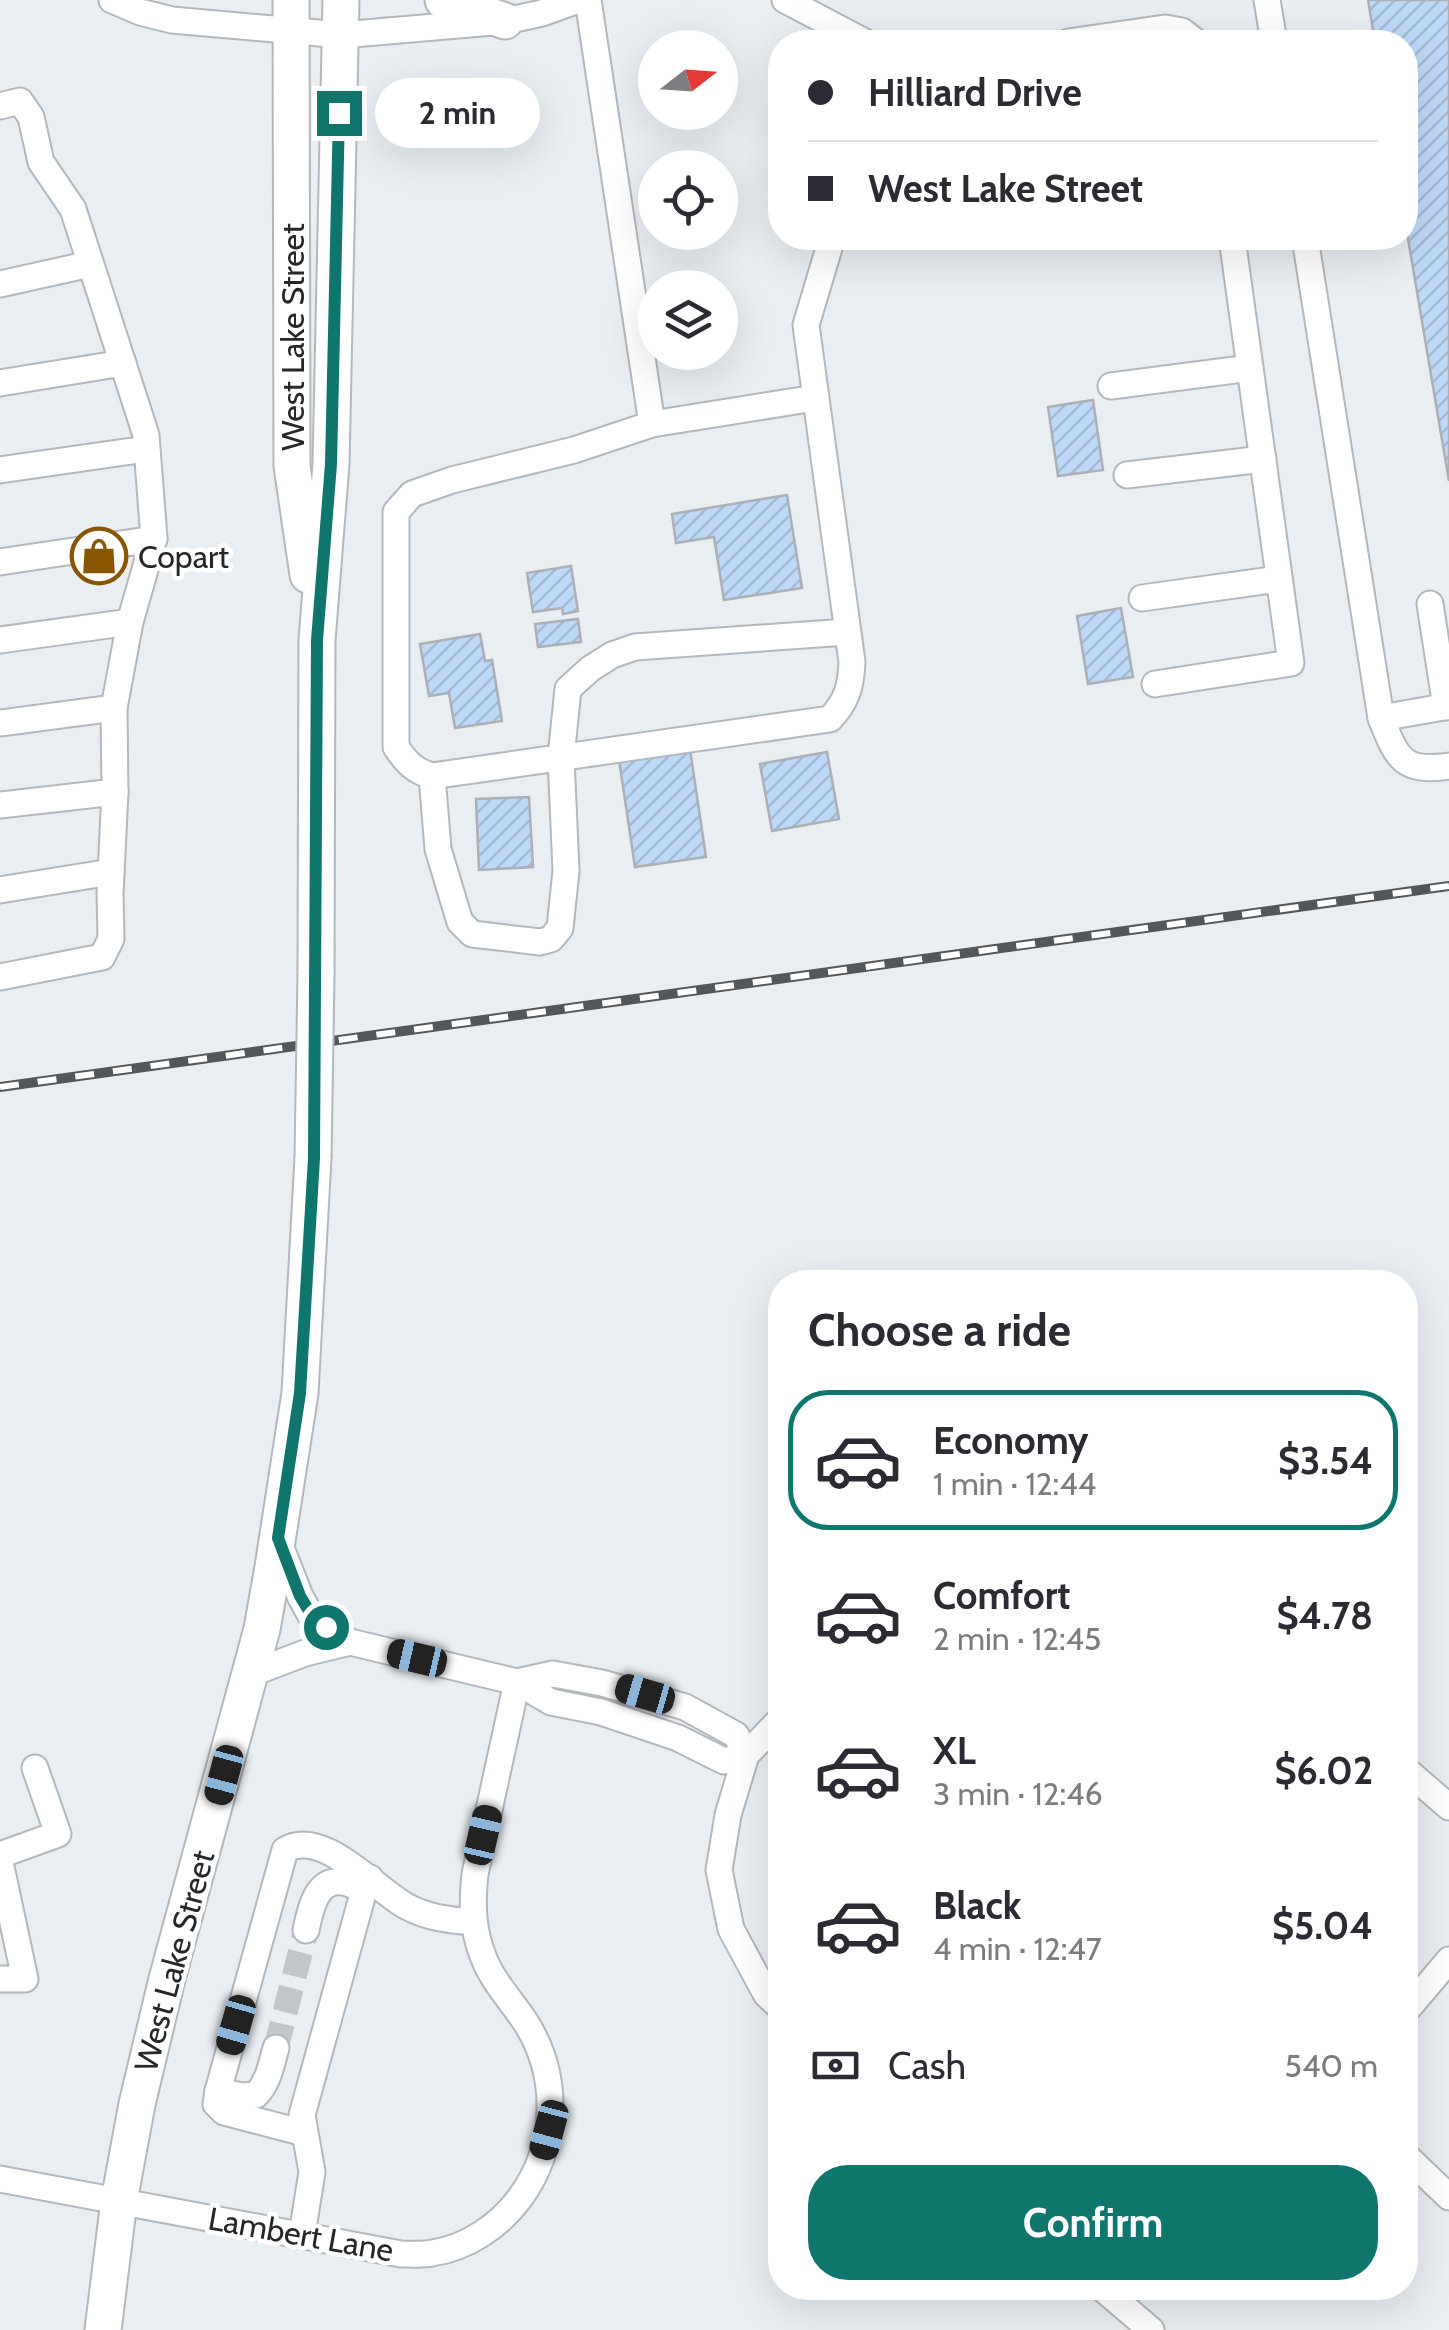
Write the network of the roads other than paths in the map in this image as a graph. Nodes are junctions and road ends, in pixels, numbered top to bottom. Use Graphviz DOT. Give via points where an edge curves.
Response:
graph roads {
  1 [pos="112,0"];
  2 [pos="443,0"];
  3 [pos="578,0"];
  4 [pos="588,0"];
  5 [pos="785,0"];
  6 [pos="1267,0"];
  7 [pos="291,16"];
  8 [pos="341,17"];
  9 [pos="505,21"];
  10 [pos="842,30"];
  11 [pos="1150,30"];
  12 [pos="1176,30"];
  13 [pos="1272,30"];
  14 [pos="0,106"];
  15 [pos="828,250"];
  16 [pos="1234,250"];
  17 [pos="1307,250"];
  18 [pos="90,264"];
  19 [pos="0,284"];
  20 [pos="122,363"];
  21 [pos="1250,368"];
  22 [pos="0,384"];
  23 [pos="1112,386"];
  24 [pos="815,398"];
  25 [pos="652,424"];
  26 [pos="146,448"];
  27 [pos="1262,459"];
  28 [pos="0,470"];
  29 [pos="1126,475"];
  30 [pos="154,539"];
  31 [pos="0,562"];
  32 [pos="1280,580"];
  33 [pos="1142,598"];
  34 [pos="1430,604"];
  35 [pos="130,622"];
  36 [pos="848,632"];
  37 [pos="0,640"];
  38 [pos="317,640"];
  39 [pos="1155,684"];
  40 [pos="1447,707"];
  41 [pos="114,708"];
  42 [pos="1381,718"];
  43 [pos="0,723"];
  44 [pos="561,758"];
  45 [pos="1449,766"];
  46 [pos="432,776"];
  47 [pos="115,792"];
  48 [pos="0,805"];
  49 [pos="111,872"];
  50 [pos="0,890"];
  51 [pos="0,977"];
  52 [pos="278,1538"];
  53 [pos="350,1642"];
  54 [pos="250,1674"];
  55 [pos="517,1682"];
  56 [pos="768,1732"];
  57 [pos="746,1755"];
  58 [pos="35,1768"];
  59 [pos="1418,1780"];
  60 [pos="1449,1808"];
  61 [pos="1,1852"];
  62 [pos="367,1884"];
  63 [pos="474,1922"];
  64 [pos="306,1930"];
  65 [pos="1449,1960"];
  66 [pos="0,1978"];
  67 [pos="768,1996"];
  68 [pos="1418,1997"];
  69 [pos="276,2048"];
  70 [pos="218,2091"];
  71 [pos="304,2134"];
  72 [pos="1418,2167"];
  73 [pos="0,2179"];
  74 [pos="1449,2197"];
  75 [pos="119,2201"];
  76 [pos="302,2235"];
  77 [pos="1116,2300"];
  78 [pos="103,2330"];
  79 [pos="1151,2330"];
  1 -- 7 [label="street" via="172,20"];
  2 -- 9 [label="highway"];
  3 -- 9 [label="street"];
  4 -- 25 [label="street"];
  5 -- 10 [label="street"];
  6 -- 13 [label="street"];
  7 -- 8 [label="street"];
  7 -- 38 [label="highway, West Lake Street" via="292,466"];
  8 -- 9 [label="street"];
  8 -- 38 [label="highway, West Lake Street" via="331,464"];
  11 -- 12 [label="street"];
  14 -- 18 [label="street" via="20,101 32,117 40,162 73,209"];
  15 -- 24 [label="street" via="806,325"];
  16 -- 21 [label="street"];
  17 -- 42 [label="street"];
  18 -- 19 [label="street"];
  18 -- 20 [label="street"];
  20 -- 22 [label="street"];
  20 -- 26 [label="street"];
  21 -- 23 [label="street"];
  21 -- 27 [label="street"];
  24 -- 25 [label="street"];
  24 -- 36 [label="street"];
  25 -- 46 [label="street" via="452,480 412,494 396,512 396,746 417,772"];
  26 -- 28 [label="street"];
  26 -- 30 [label="street"];
  27 -- 29 [label="street"];
  27 -- 32 [label="street"];
  30 -- 31 [label="street"];
  30 -- 35 [label="street"];
  32 -- 33 [label="street"];
  32 -- 39 [label="street" via="1291,663"];
  34 -- 40 [label="street"];
  35 -- 37 [label="street"];
  35 -- 41 [label="street"];
  36 -- 44 [label="street" via="635,647 612,656 568,689"];
  36 -- 44 [label="street" via="851,686 830,720"];
  38 -- 52 [label="highway, West Lake Street, bridge" via="314,1158 300,1393"];
  40 -- 42 [label="street"];
  41 -- 43 [label="street"];
  41 -- 47 [label="street"];
  42 -- 45 [label="street" via="1394,750 1408,763 1425,770"];
  44 -- 46 [label="street"];
  44 -- 46 [label="street" via="566,871 560,928 540,942 472,934 460,922 438,849"];
  47 -- 48 [label="street"];
  47 -- 49 [label="street"];
  49 -- 50 [label="street"];
  49 -- 51 [label="street" via="111,939 102,957"];
  52 -- 53 [label="street" via="312,1616"];
  52 -- 54 [label="highway, West Lake Street"];
  53 -- 54 [label="street"];
  53 -- 55 [label="street"];
  54 -- 75 [label="highway, West Lake Street" via="158,2015"];
  55 -- 57 [label="street" via="551,1702 678,1738 724,1761"];
  55 -- 63 [label="street, Lambert Lane" via="474,1874"];
  56 -- 57 [label="street"];
  57 -- 67 [label="street" via="719,1870 731,1929"];
  58 -- 61 [label="street" via="58,1834"];
  59 -- 60 [label="street"];
  61 -- 66 [label="street" via="25,1979"];
  62 -- 63 [label="street" via="439,1920"];
  62 -- 64 [label="street" via="329,1883 320,1889"];
  62 -- 70 [label="street" via="310,1843 285,1850"];
  62 -- 71 [label="street" via="302,2115"];
  63 -- 76 [label="street, Lambert Lane" via="484,1959 547,2070 549,2130 527,2188 485,2232 432,2254"];
  65 -- 68 [label="street"];
  69 -- 70 [label="street" via="256,2095"];
  70 -- 71 [label="street" via="216,2104 224,2112"];
  71 -- 76 [label="street" via="312,2172"];
  72 -- 74 [label="street"];
  73 -- 75 [label="street, Lambert Lane"];
  75 -- 76 [label="street, Lambert Lane"];
  75 -- 78 [label="highway, West Lake Street"];
  77 -- 79 [label="street"];
}
